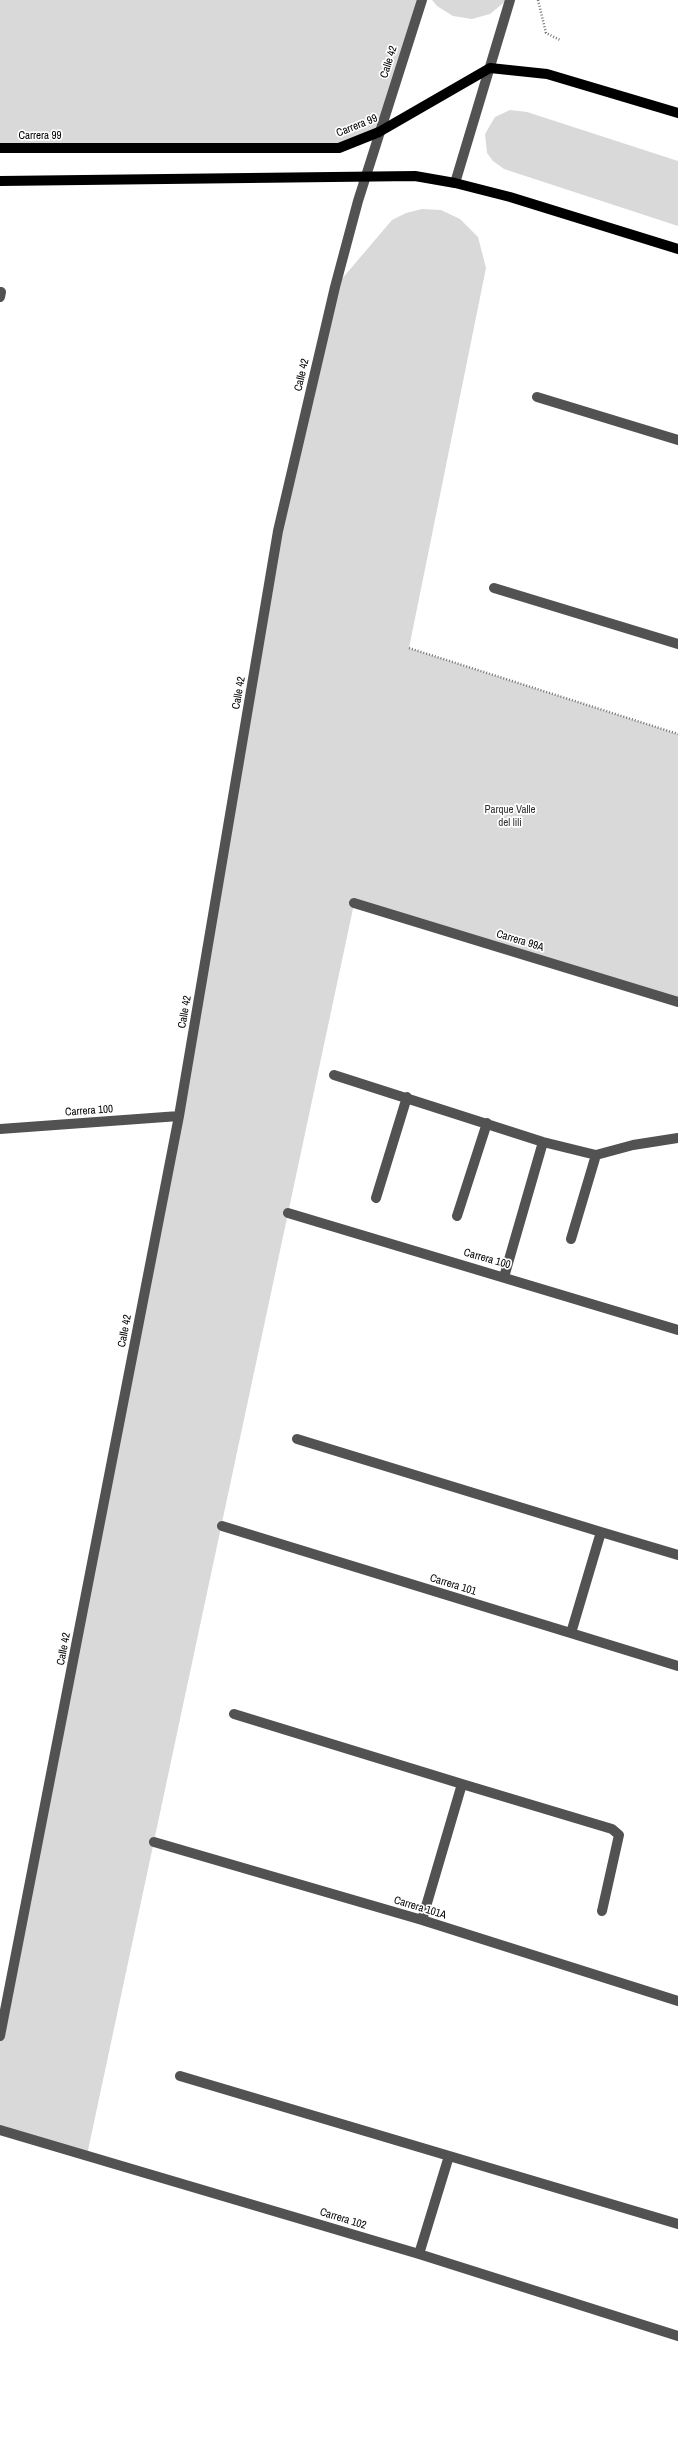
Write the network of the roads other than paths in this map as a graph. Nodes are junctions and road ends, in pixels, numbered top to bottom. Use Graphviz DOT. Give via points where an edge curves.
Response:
graph roads {
  1 [pos="422,0"];
  2 [pos="510,0"];
  3 [pos="490,68"];
  4 [pos="678,113"];
  5 [pos="379,132"];
  6 [pos="0,148"];
  7 [pos="365,176"];
  8 [pos="0,181"];
  9 [pos="455,183"];
  10 [pos="678,249"];
  11 [pos="538,397"];
  12 [pos="678,440"];
  13 [pos="494,588"];
  14 [pos="678,644"];
  15 [pos="354,904"];
  16 [pos="678,1002"];
  17 [pos="334,1075"];
  18 [pos="407,1098"];
  19 [pos="179,1116"];
  20 [pos="487,1123"];
  21 [pos="0,1129"];
  22 [pos="678,1138"];
  23 [pos="543,1142"];
  24 [pos="596,1155"];
  25 [pos="376,1198"];
  26 [pos="288,1213"];
  27 [pos="457,1216"];
  28 [pos="571,1239"];
  29 [pos="504,1277"];
  30 [pos="678,1330"];
  31 [pos="297,1439"];
  32 [pos="222,1526"];
  33 [pos="601,1532"];
  34 [pos="678,1555"];
  35 [pos="571,1634"];
  36 [pos="678,1666"];
  37 [pos="234,1714"];
  38 [pos="462,1784"];
  39 [pos="154,1842"];
  40 [pos="602,1911"];
  41 [pos="422,1920"];
  42 [pos="678,2001"];
  43 [pos="0,2036"];
  44 [pos="180,2076"];
  45 [pos="0,2130"];
  46 [pos="449,2156"];
  47 [pos="678,2224"];
  48 [pos="419,2254"];
  49 [pos="678,2336"];
  1 -- 5 [label="street, Calle 42"];
  2 -- 3 [label="street"];
  3 -- 4 [label="main road" via="547,74"];
  3 -- 5 [label="main road, Carrera 99"];
  3 -- 9 [label="street"];
  5 -- 6 [label="main road, Carrera 99" via="339,148"];
  5 -- 7 [label="street, Calle 42"];
  7 -- 8 [label="main road"];
  7 -- 9 [label="main road" via="415,176"];
  7 -- 19 [label="street, Calle 42" via="335,287 278,531"];
  9 -- 10 [label="main road" via="510,197"];
  11 -- 12 [label="street"];
  13 -- 14 [label="street"];
  15 -- 16 [label="street, Carrera 99A"];
  17 -- 18 [label="street"];
  18 -- 20 [label="street"];
  18 -- 25 [label="street"];
  19 -- 21 [label="street, Carrera 100"];
  19 -- 43 [label="street, Calle 42"];
  20 -- 23 [label="street"];
  20 -- 27 [label="street"];
  22 -- 24 [label="street" via="633,1145"];
  23 -- 24 [label="street"];
  23 -- 29 [label="street"];
  24 -- 28 [label="street"];
  26 -- 29 [label="street, Carrera 100"];
  29 -- 30 [label="street, Carrera 100"];
  31 -- 33 [label="street"];
  32 -- 35 [label="street, Carrera 101"];
  33 -- 34 [label="street"];
  33 -- 35 [label="street"];
  35 -- 36 [label="street, Carrera 101"];
  37 -- 38 [label="street"];
  38 -- 40 [label="street" via="616,1832 619,1835 618,1846"];
  38 -- 41 [label="street"];
  39 -- 41 [label="street, Carrera 101A"];
  41 -- 42 [label="street, Carrera 101A"];
  44 -- 46 [label="street"];
  45 -- 48 [label="street, Carrera 102"];
  46 -- 47 [label="street"];
  46 -- 48 [label="street"];
  48 -- 49 [label="street, Carrera 102"];
}
